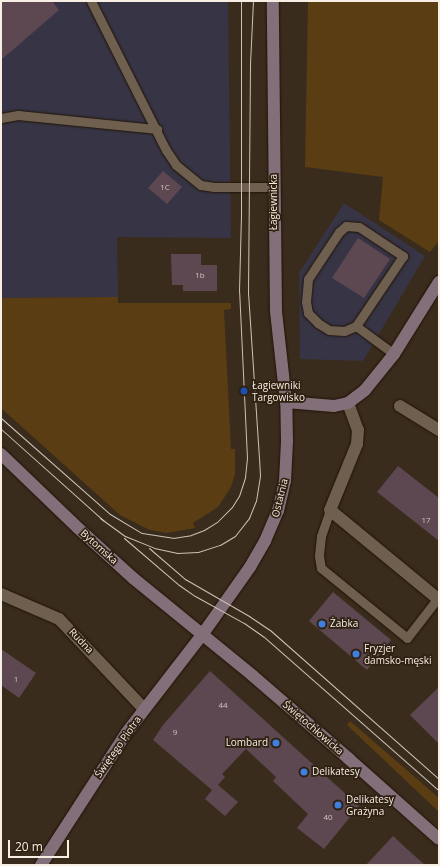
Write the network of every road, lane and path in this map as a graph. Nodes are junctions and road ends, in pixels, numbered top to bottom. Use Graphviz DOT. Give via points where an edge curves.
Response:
graph roads {
  1 [pos="273,1"];
  2 [pos="95,3"];
  3 [pos="1,118"];
  4 [pos="157,129"];
  5 [pos="274,187"];
  6 [pos="439,282"];
  7 [pos="356,326"];
  8 [pos="394,354"];
  9 [pos="286,402"];
  10 [pos="348,403"];
  11 [pos="400,406"];
  12 [pos="439,430"];
  13 [pos="1,454"];
  14 [pos="330,510"];
  15 [pos="1,594"];
  16 [pos="438,600"];
  17 [pos="202,635"];
  18 [pos="144,709"];
  19 [pos="439,840"];
  20 [pos="41,865"];
  1 -- 5 [label="street, Łagiewnicka"];
  2 -- 4 [label="lane"];
  3 -- 4 [label="lane" via="18,115"];
  4 -- 5 [label="lane" via="176,165 201,185 228,188"];
  5 -- 9 [label="street, Łagiewnicka" via="276,311"];
  6 -- 8 [label="street"];
  7 -- 7 [label="lane" via="403,256 359,227 346,226 339,232 308,279 306,302 308,312 329,330 344,332"];
  7 -- 8 [label="lane"];
  8 -- 10 [label="street" via="365,390"];
  9 -- 10 [label="street" via="334,406"];
  9 -- 17 [label="street, Ostatnia" via="285,481 278,511 266,541"];
  10 -- 14 [label="street" via="358,430 357,444"];
  11 -- 12 [label="street"];
  13 -- 17 [label="street, Bytomska" via="128,574"];
  14 -- 16 [label="street"];
  14 -- 16 [label="lane" via="321,536 321,568 407,638"];
  15 -- 18 [label="street, Rudna" via="59,619"];
  17 -- 18 [label="street, Świętego Piotra"];
  17 -- 19 [label="street, Świętochłowicka" via="350,759"];
  18 -- 20 [label="street, Świętego Piotra" via="82,799"];
}
